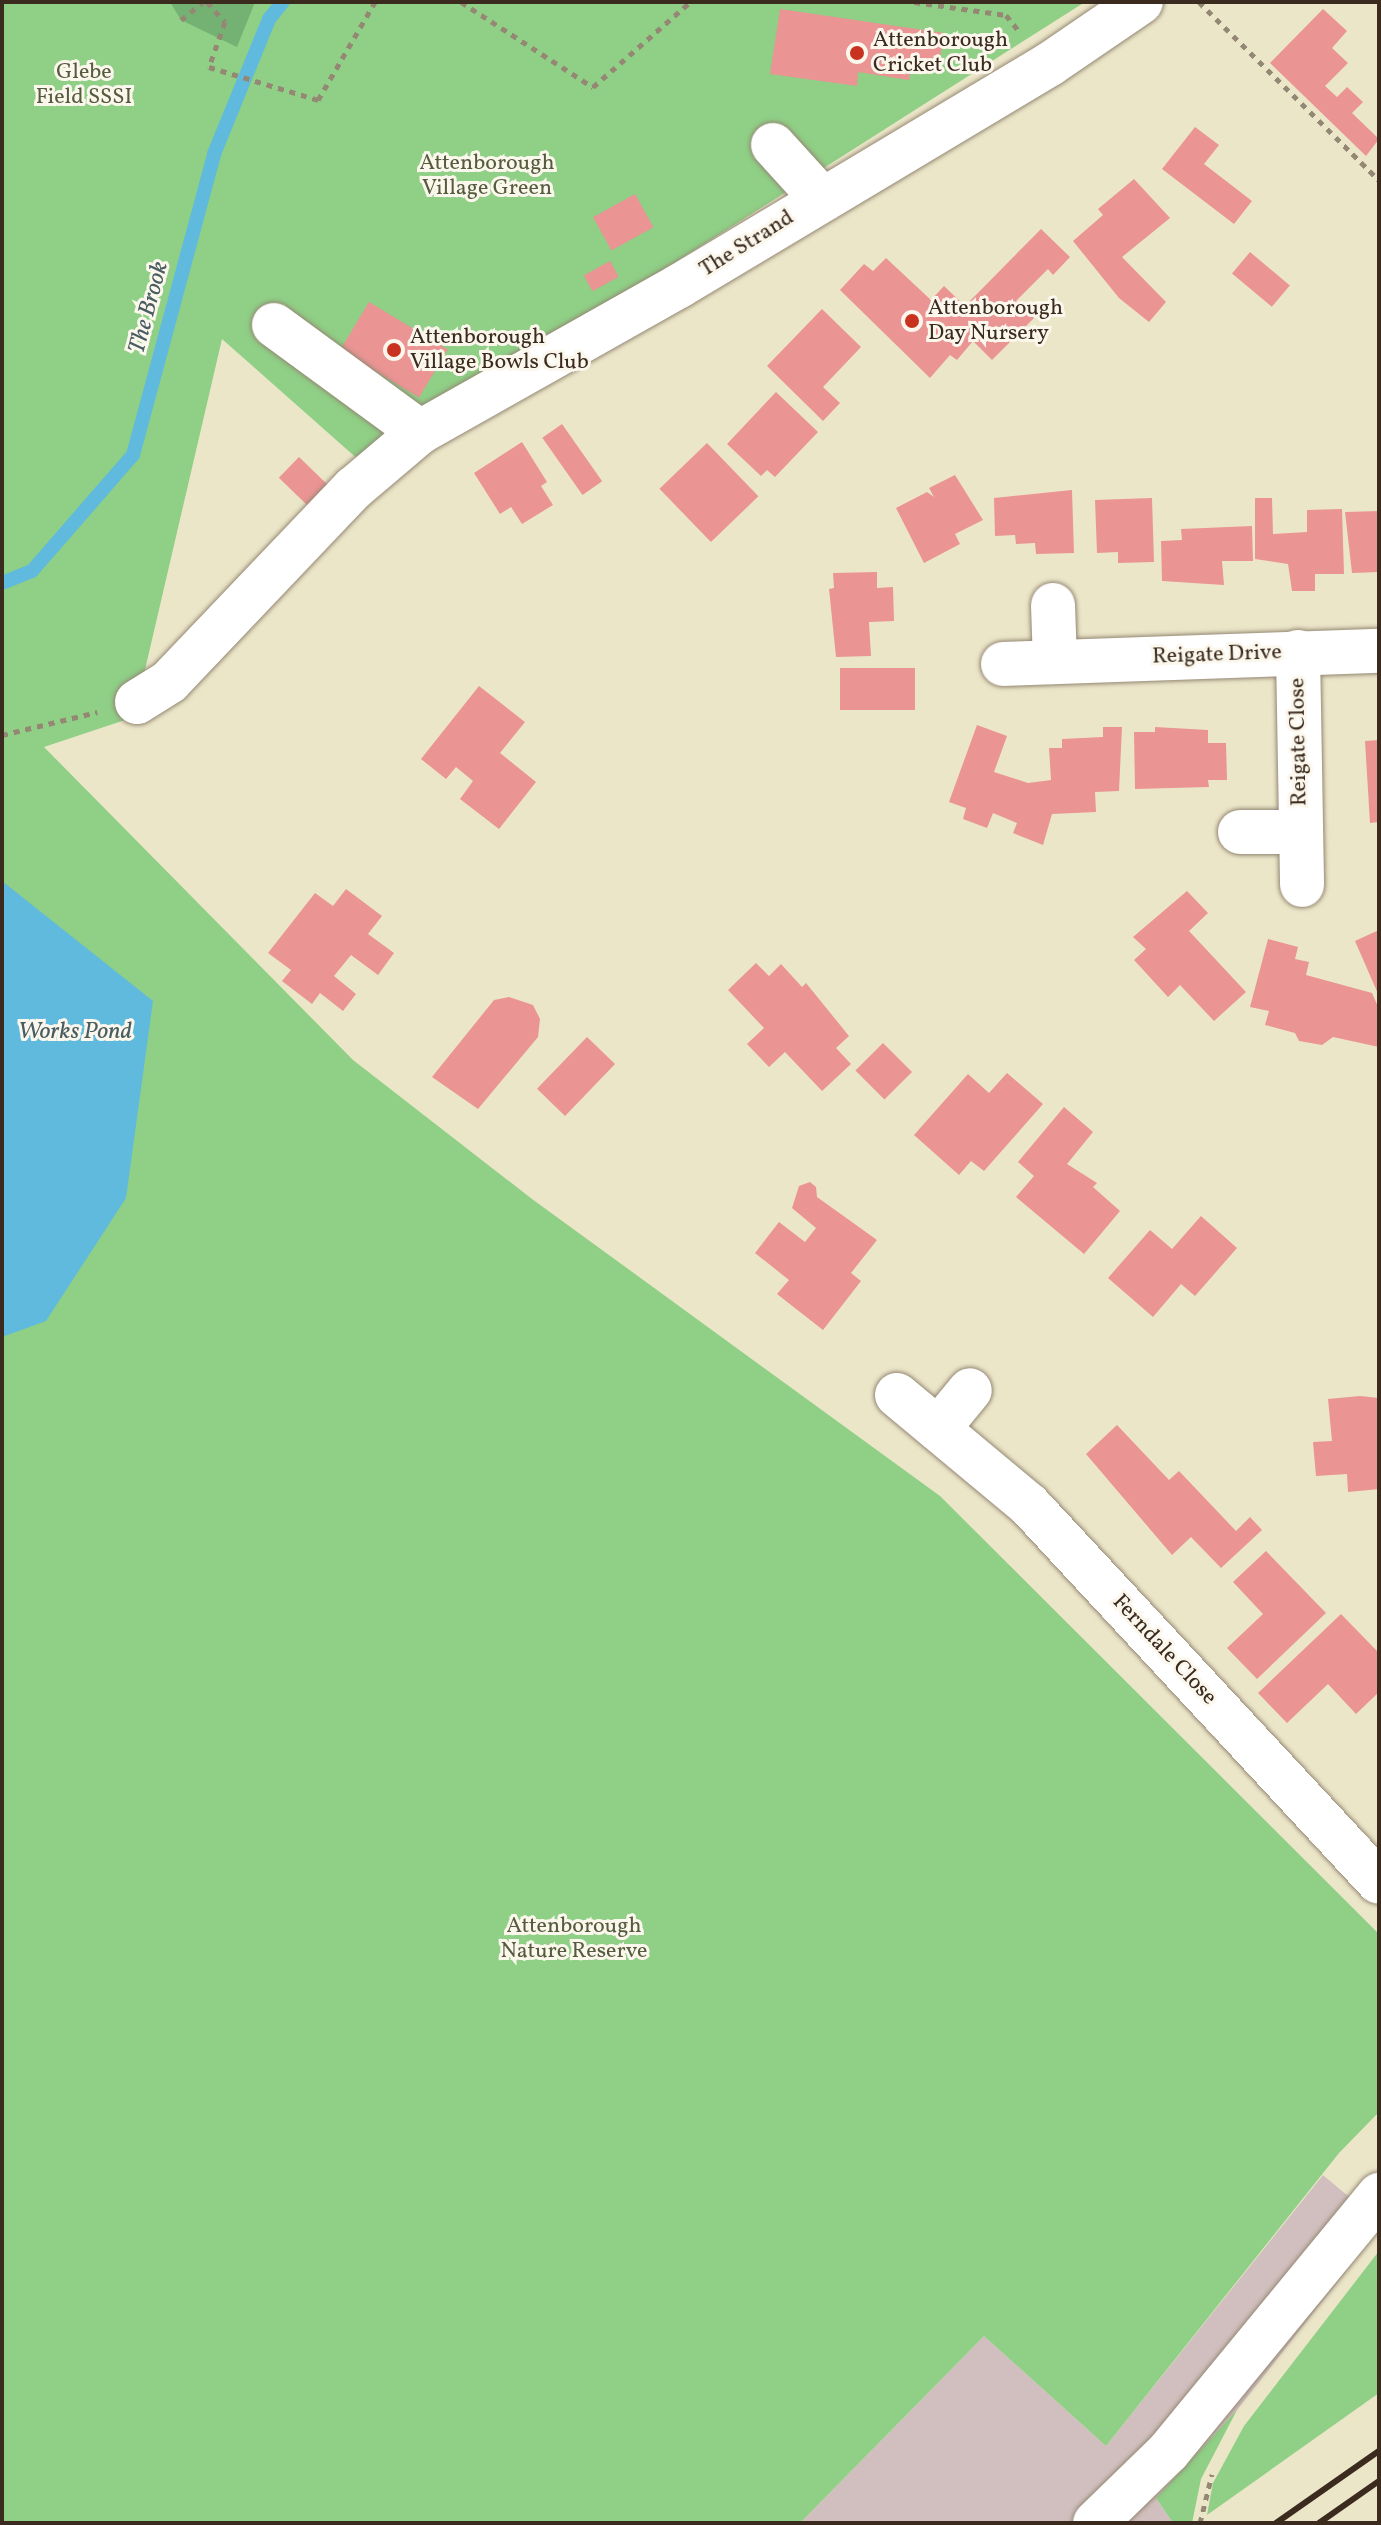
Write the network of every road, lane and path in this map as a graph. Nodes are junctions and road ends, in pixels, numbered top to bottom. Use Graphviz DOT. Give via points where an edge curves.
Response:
graph roads {
  1 [pos="205,2"];
  2 [pos="375,2"];
  3 [pos="461,2"];
  4 [pos="690,2"];
  5 [pos="914,2"];
  6 [pos="1141,2"];
  7 [pos="1199,2"];
  8 [pos="181,20"];
  9 [pos="1050,64"];
  10 [pos="773,145"];
  11 [pos="1379,180"];
  12 [pos="821,198"];
  13 [pos="274,325"];
  14 [pos="420,432"];
  15 [pos="1053,605"];
  16 [pos="1379,651"];
  17 [pos="1298,652"];
  18 [pos="1055,662"];
  19 [pos="1003,664"];
  20 [pos="137,702"];
  21 [pos="2,735"];
  22 [pos="1240,832"];
  23 [pos="1300,832"];
  24 [pos="1302,885"];
  25 [pos="970,1390"];
  26 [pos="897,1395"];
  27 [pos="938,1429"];
  28 [pos="1379,1882"];
  29 [pos="1373,2203"];
  30 [pos="1095,2523"];
  1 -- 2 [label="path" via="225,22 209,67 318,100"];
  1 -- 8 [label="path"];
  3 -- 4 [label="path" via="593,87"];
  5 -- 9 [label="path" via="1006,15"];
  6 -- 9 [label="street, The Strand"];
  7 -- 11 [label="path"];
  9 -- 12 [label="street, The Strand"];
  10 -- 12 [label="street"];
  12 -- 14 [label="street, The Strand" via="679,286"];
  13 -- 14 [label="street"];
  14 -- 20 [label="street, The Strand" via="354,488 224,630 169,682"];
  15 -- 18 [label="street"];
  16 -- 17 [label="street, Reigate Drive"];
  17 -- 18 [label="street, Reigate Drive"];
  17 -- 23 [label="street, Reigate Close"];
  18 -- 19 [label="street, Reigate Drive"];
  20 -- 21 [label="path"];
  22 -- 23 [label="street, Reigate Close"];
  23 -- 24 [label="street, Reigate Close"];
  25 -- 27 [label="street"];
  26 -- 27 [label="street, Ferndale Close"];
  27 -- 28 [label="street, Ferndale Close" via="1029,1505"];
  29 -- 30 [label="street" via="1168,2452"];
}
